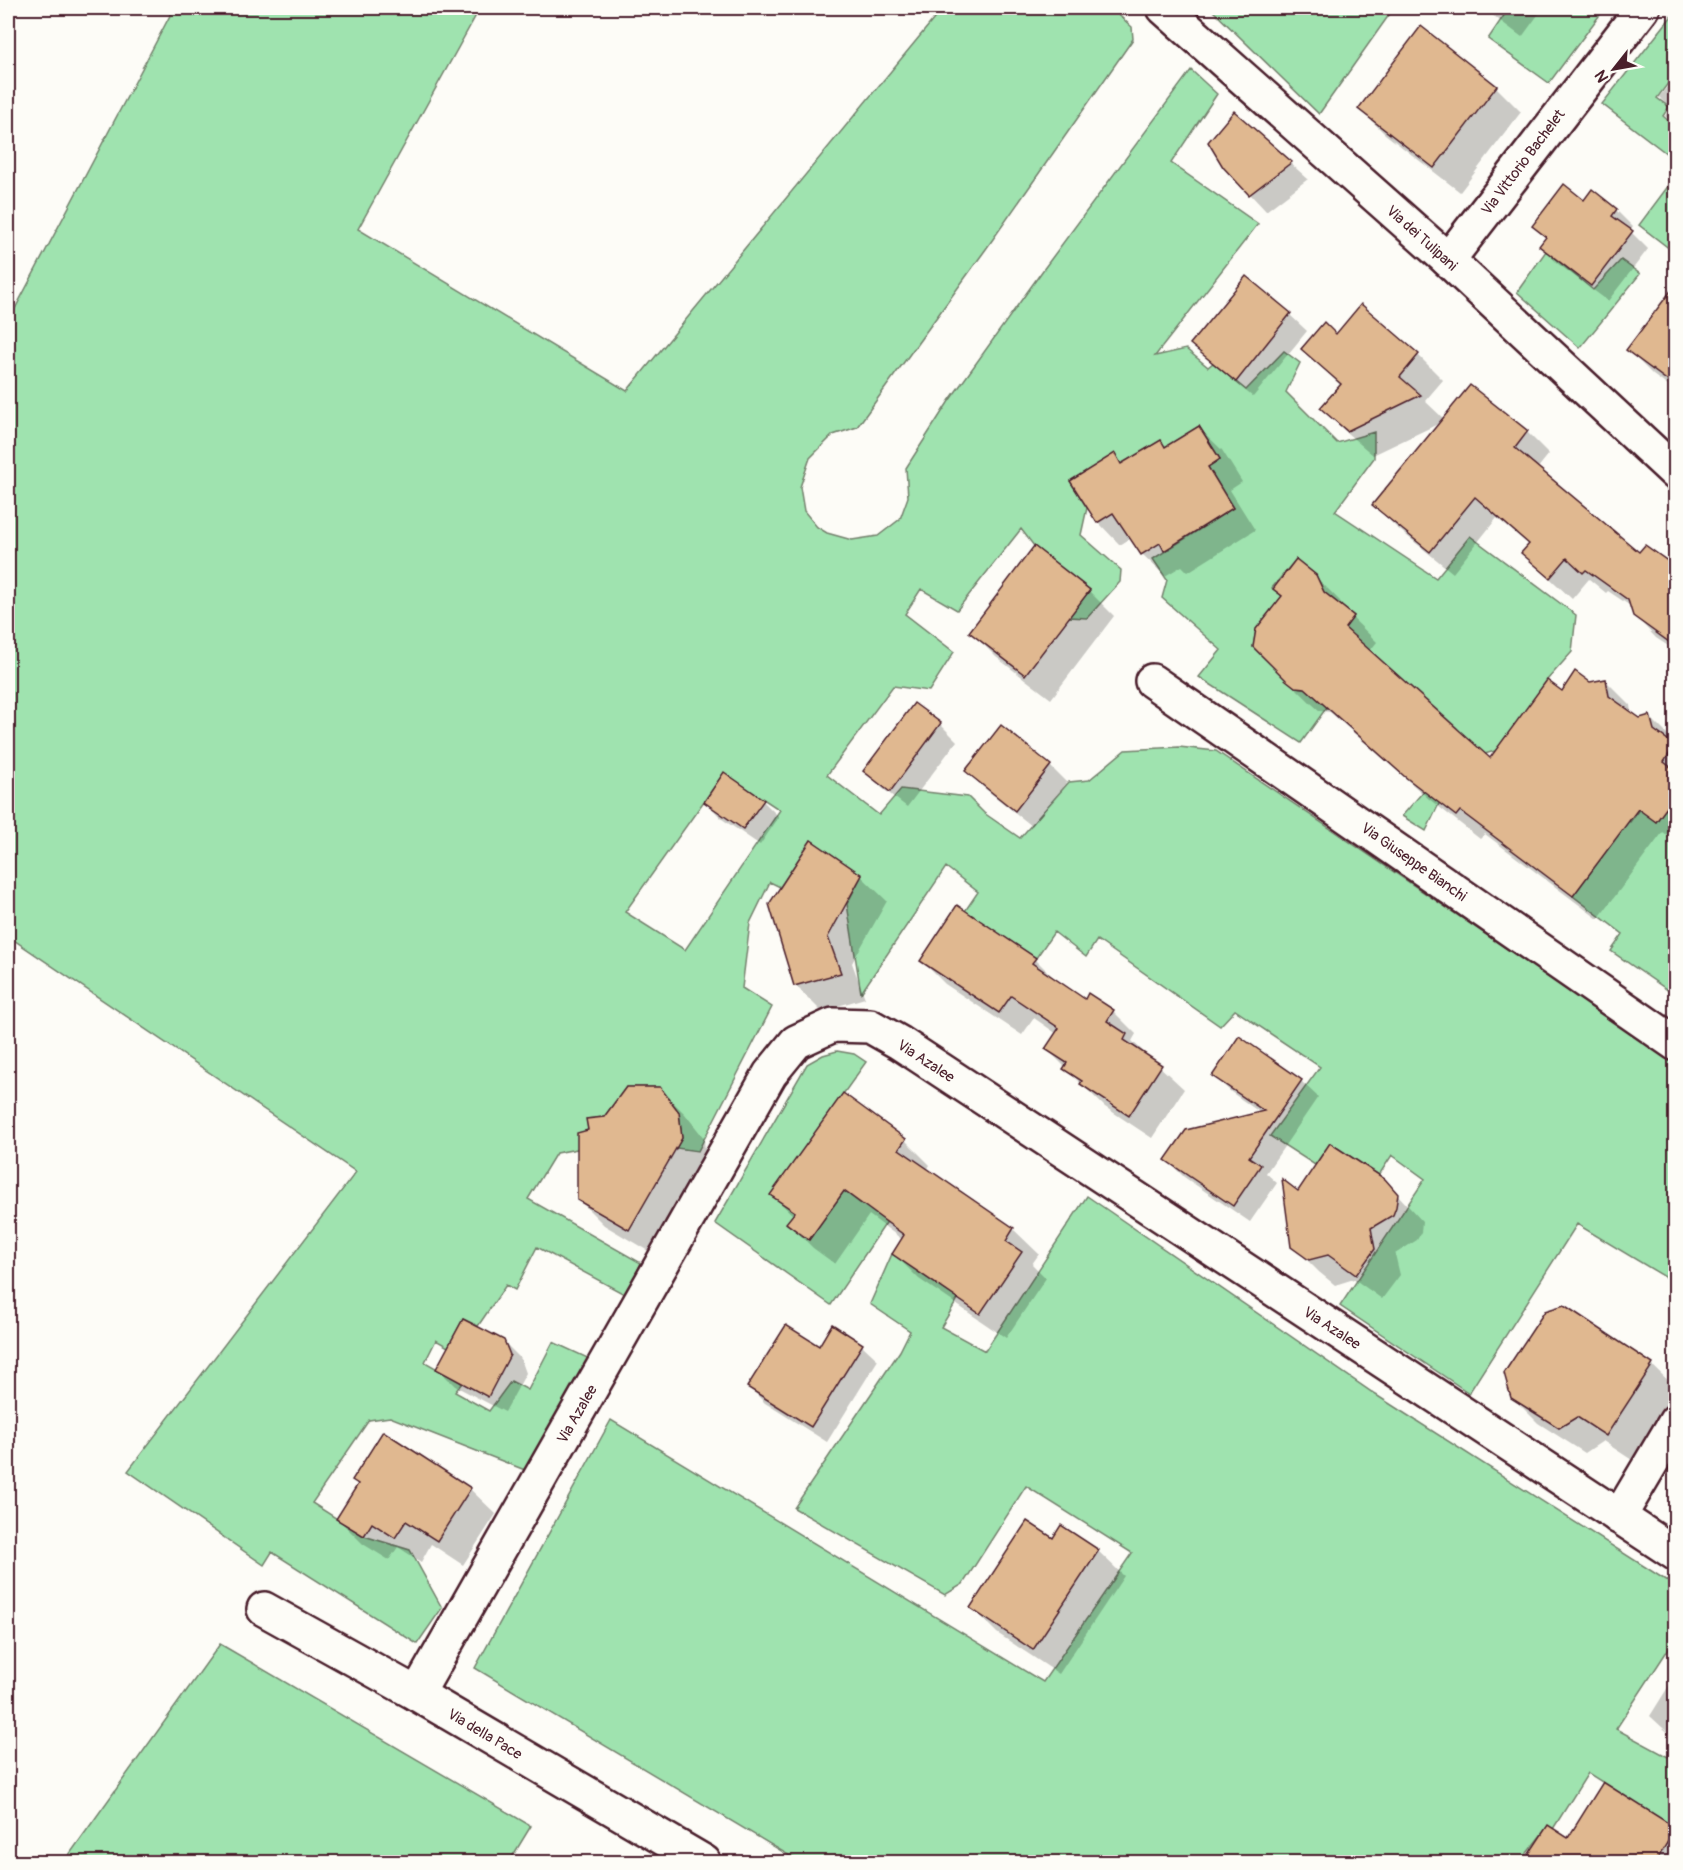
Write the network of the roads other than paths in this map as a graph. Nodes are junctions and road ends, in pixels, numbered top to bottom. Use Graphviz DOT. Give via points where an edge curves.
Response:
graph roads {
  1 [pos="1164,8"];
  2 [pos="1643,8"];
  3 [pos="1448,260"];
  4 [pos="1676,473"];
  5 [pos="1152,681"];
  6 [pos="1676,1044"];
  7 [pos="1676,1421"];
  8 [pos="1619,1517"];
  9 [pos="1676,1554"];
  10 [pos="264,1609"];
  11 [pos="417,1694"];
  12 [pos="704,1863"];
  1 -- 3 [label="street, Via dei Tulipani"];
  2 -- 3 [label="street, Via Vittorio Bachelet"];
  3 -- 4 [label="street, Via dei Tulipani"];
  5 -- 6 [label="street, Via Giuseppe Bianchi"];
  7 -- 8 [label="street"];
  8 -- 9 [label="street, Via Azalee"];
  8 -- 11 [label="street, Via Azalee" via="900,1044 870,1026 833,1025 796,1042 770,1074"];
  10 -- 11 [label="street, Via della Pace"];
  11 -- 12 [label="street, Via della Pace"];
}
